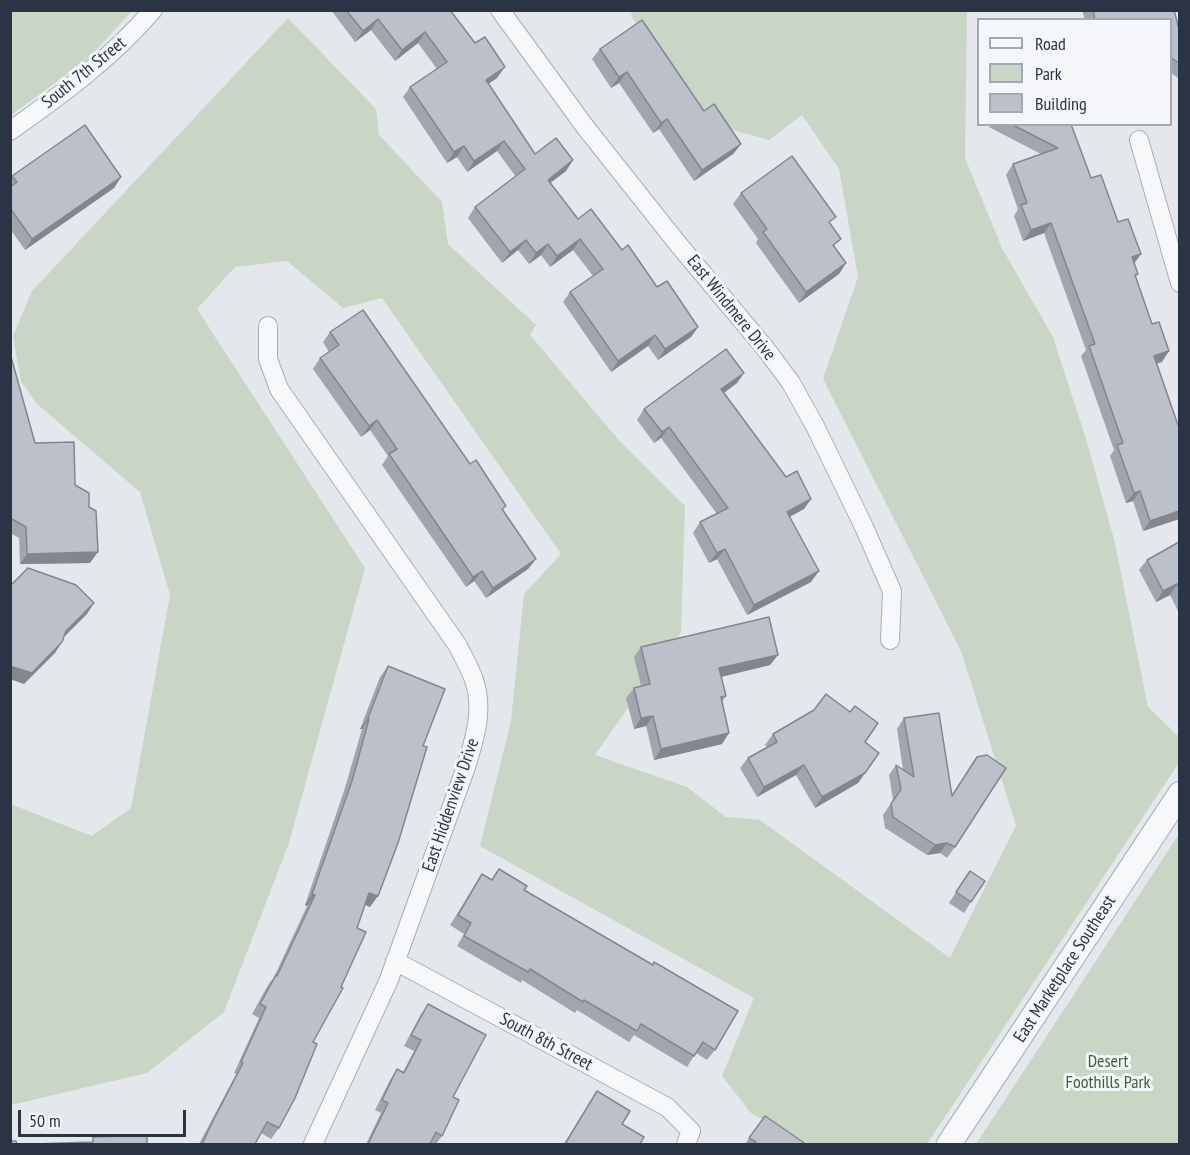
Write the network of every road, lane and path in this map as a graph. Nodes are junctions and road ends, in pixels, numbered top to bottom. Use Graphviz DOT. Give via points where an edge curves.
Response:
graph roads {
  1 [pos="153,10"];
  2 [pos="501,10"];
  3 [pos="10,132"];
  4 [pos="1139,140"];
  5 [pos="1179,283"];
  6 [pos="268,326"];
  7 [pos="890,640"];
  8 [pos="1179,794"];
  9 [pos="395,961"];
  10 [pos="688,1138"];
  11 [pos="313,1144"];
  12 [pos="949,1144"];
  1 -- 3 [label="street, South 7th Street" via="104,60"];
  2 -- 7 [label="street, East Windmere Drive" via="586,128 791,383 892,591"];
  4 -- 5 [label="street"];
  6 -- 9 [label="street, East Hiddenview Drive" via="268,359 279,389 458,646 474,680 479,708 476,735"];
  8 -- 12 [label="street, East Marketplace Southeast"];
  9 -- 10 [label="street, South 8th Street" via="666,1107"];
  9 -- 11 [label="street, East Hiddenview Drive"];
}
